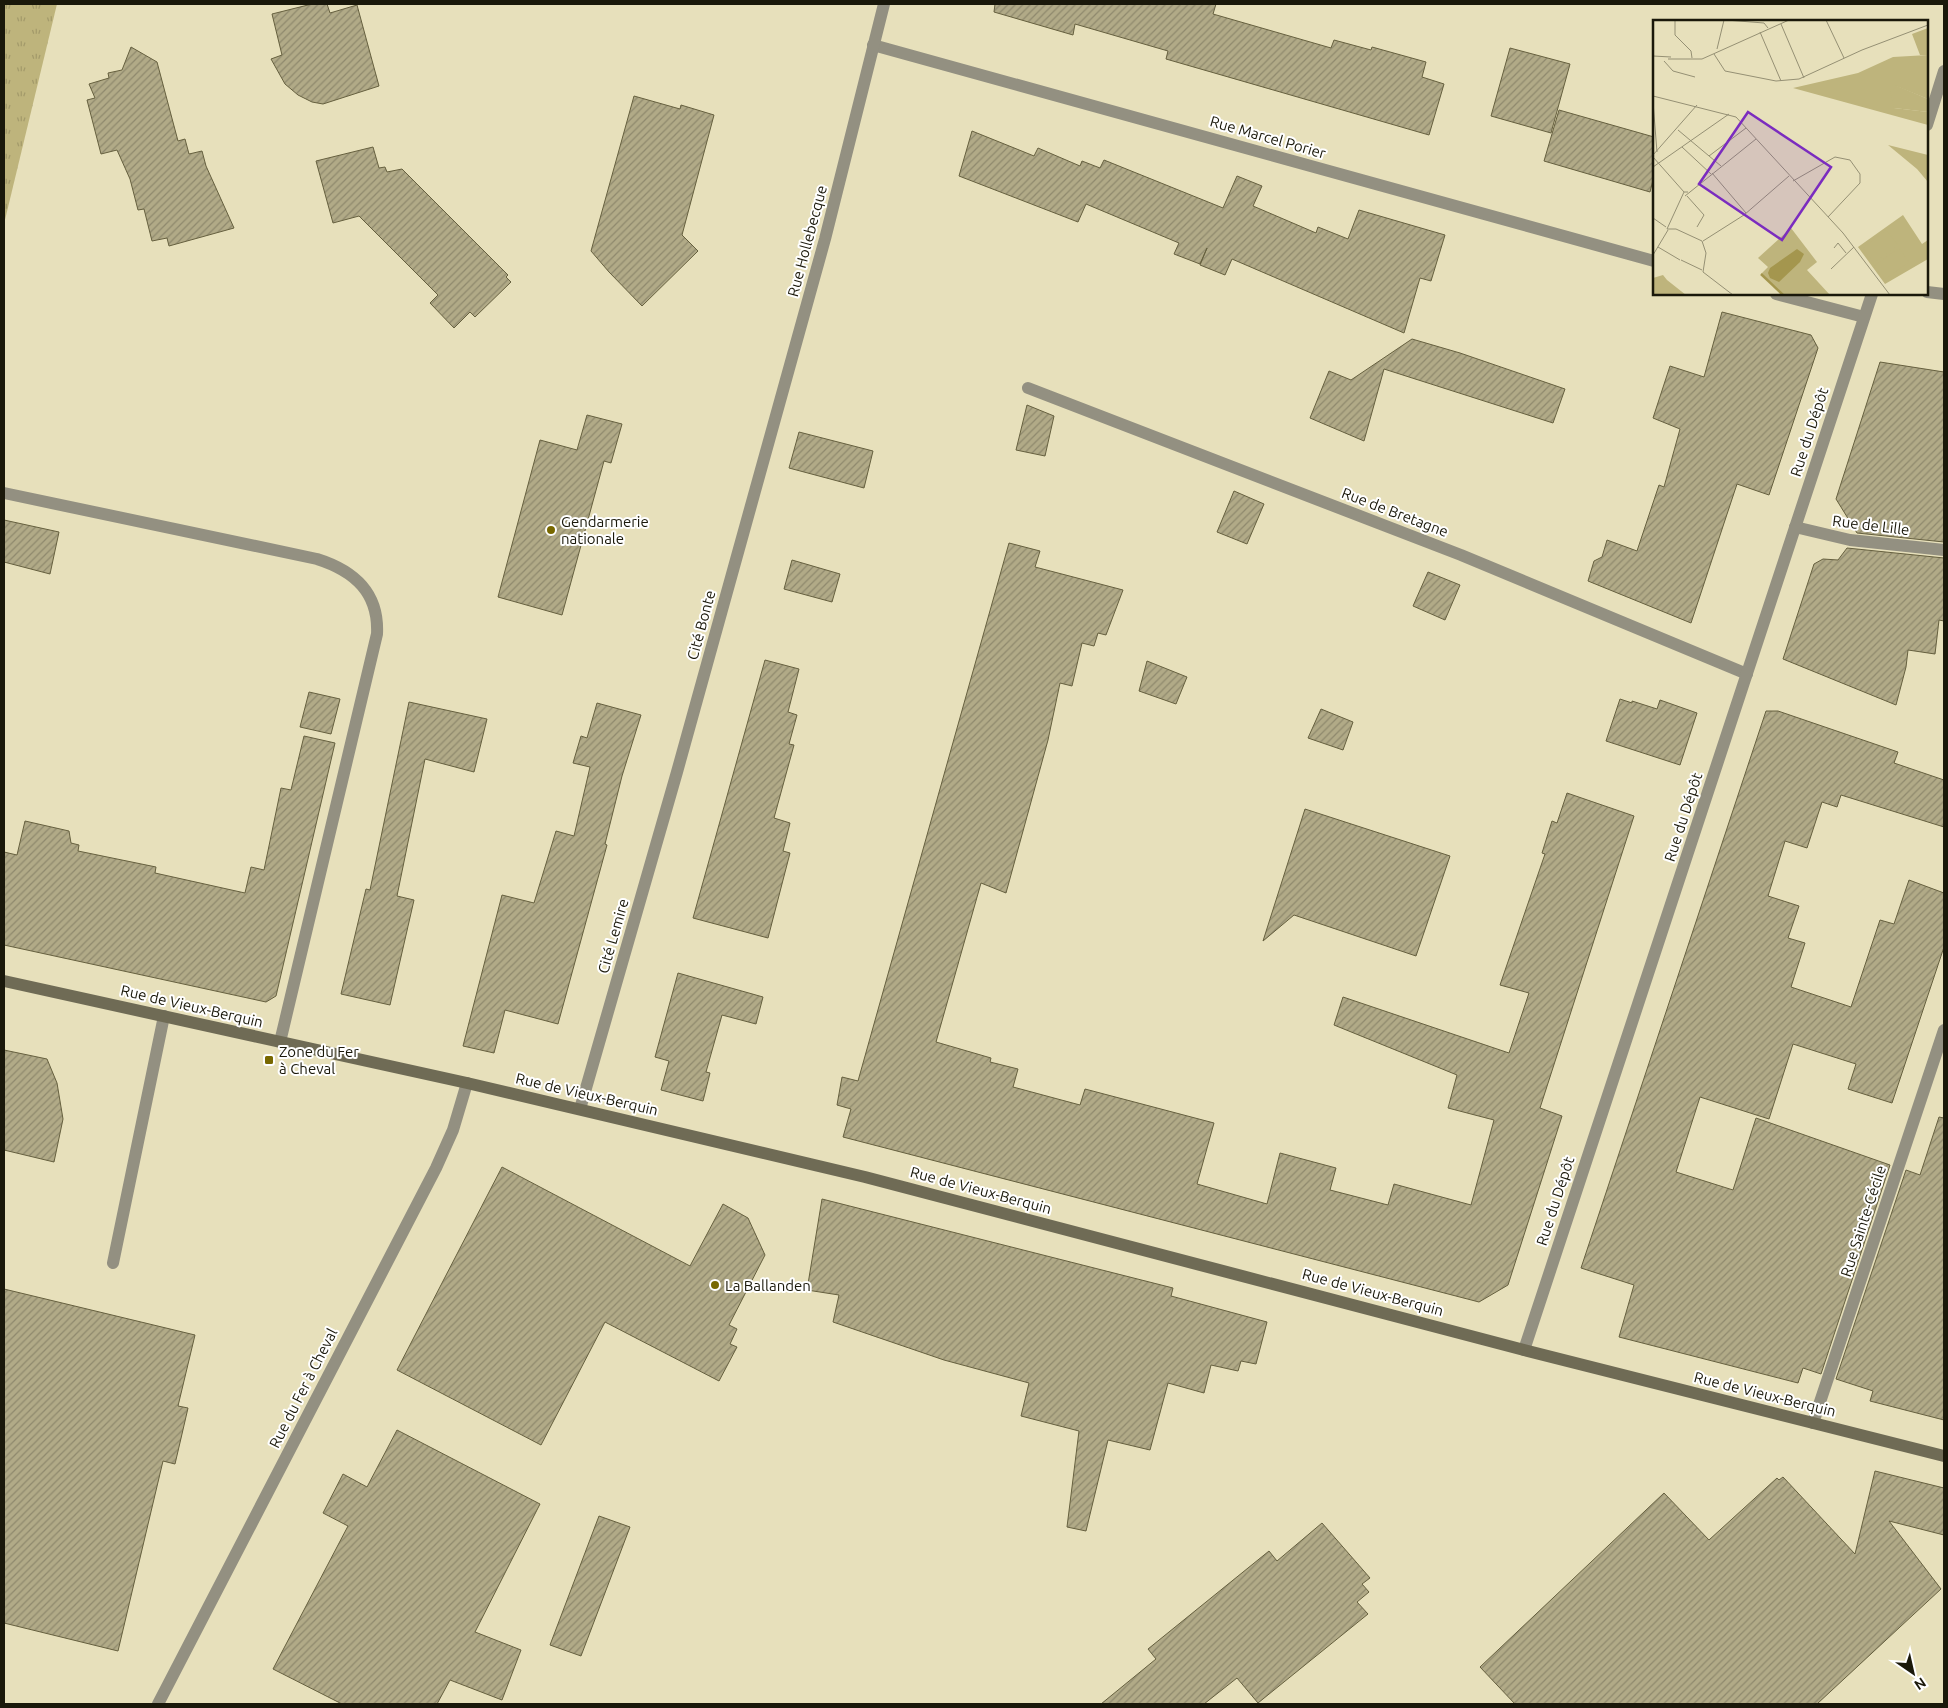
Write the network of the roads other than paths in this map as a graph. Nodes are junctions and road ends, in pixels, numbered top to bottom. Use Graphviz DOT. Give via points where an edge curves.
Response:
graph roads {
  1 [pos="884,4"];
  2 [pos="873,45"];
  3 [pos="1944,71"];
  4 [pos="1928,122"];
  5 [pos="1653,261"];
  6 [pos="1928,292"];
  7 [pos="1944,294"];
  8 [pos="1780,295"];
  9 [pos="1872,295"];
  10 [pos="1864,317"];
  11 [pos="1028,388"];
  12 [pos="756,486"];
  13 [pos="4,493"];
  14 [pos="1795,527"];
  15 [pos="1944,550"];
  16 [pos="1747,674"];
  17 [pos="677,772"];
  18 [pos="4,981"];
  19 [pos="164,1016"];
  20 [pos="1944,1030"];
  21 [pos="280,1042"];
  22 [pos="467,1083"];
  23 [pos="580,1109"];
  24 [pos="113,1263"];
  25 [pos="1524,1350"];
  26 [pos="1813,1422"];
  27 [pos="1944,1456"];
  28 [pos="158,1704"];
  1 -- 2 [label="street, Rue Hollebecque"];
  2 -- 5 [label="street, Rue Marcel Porier"];
  2 -- 12 [label="street, Rue Hollebecque" via="825,239"];
  3 -- 4 [label="street"];
  6 -- 7 [label="street"];
  8 -- 10 [label="street"];
  9 -- 10 [label="street, Rue du Dépôt"];
  10 -- 14 [label="street, Rue du Dépôt"];
  11 -- 16 [label="street, Rue de Bretagne" via="1461,555"];
  12 -- 17 [label="street, Cité Bonte"];
  13 -- 21 [label="street" via="317,559 348,571 374,605 377,634"];
  14 -- 15 [label="street, Rue de Lille" via="1850,540"];
  14 -- 16 [label="street, Rue du Dépôt"];
  16 -- 25 [label="street, Rue du Dépôt"];
  17 -- 23 [label="street, Cité Lemire"];
  18 -- 19 [label="street, Rue de Vieux-Berquin"];
  19 -- 21 [label="street, Rue de Vieux-Berquin"];
  19 -- 24 [label="street"];
  20 -- 26 [label="street, Rue Sainte-Cécile"];
  21 -- 22 [label="street, Rue de Vieux-Berquin"];
  22 -- 23 [label="street, Rue de Vieux-Berquin"];
  22 -- 28 [label="street, Rue du Fer à Cheval" via="453,1130 436,1168"];
  23 -- 25 [label="street, Rue de Vieux-Berquin" via="865,1176"];
  25 -- 26 [label="street, Rue de Vieux-Berquin"];
  26 -- 27 [label="street, Rue de Vieux-Berquin"];
}
